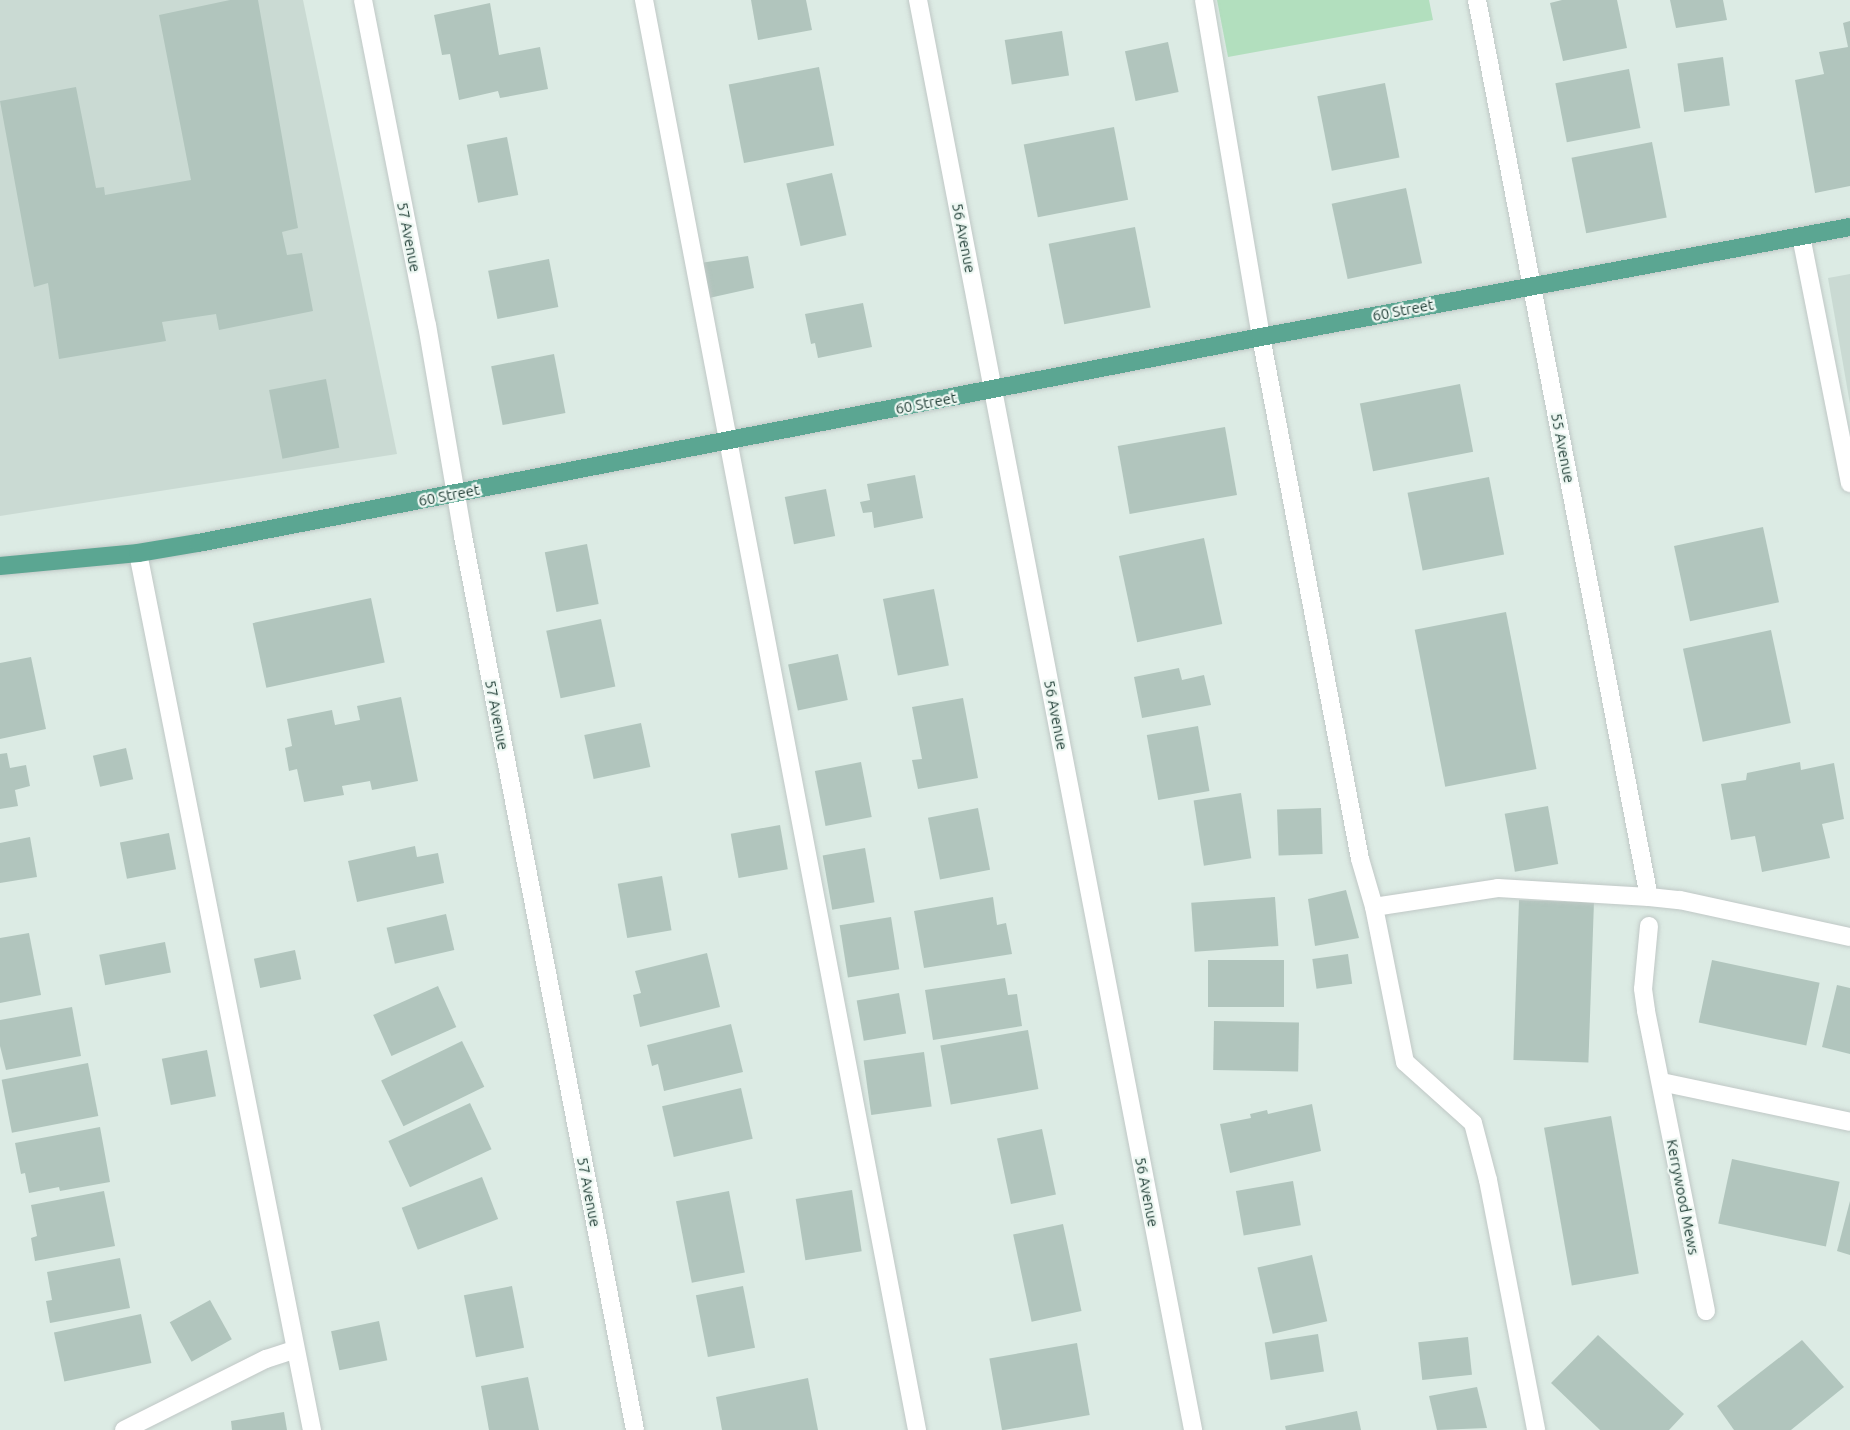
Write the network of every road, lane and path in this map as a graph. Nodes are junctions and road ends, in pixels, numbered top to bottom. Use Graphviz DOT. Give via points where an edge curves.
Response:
graph roads {
  1 [pos="363,0"];
  2 [pos="644,0"];
  3 [pos="918,0"];
  4 [pos="1204,0"];
  5 [pos="1477,0"];
  6 [pos="1850,227"];
  7 [pos="1802,236"];
  8 [pos="1532,286"];
  9 [pos="1261,337"];
  10 [pos="993,390"];
  11 [pos="730,441"];
  12 [pos="1850,483"];
  13 [pos="455,494"];
  14 [pos="138,553"];
  15 [pos="0,566"];
  16 [pos="1649,897"];
  17 [pos="1374,907"];
  18 [pos="1649,926"];
  19 [pos="1850,937"];
  20 [pos="1661,1082"];
  21 [pos="1850,1122"];
  22 [pos="1706,1311"];
  23 [pos="294,1350"];
  24 [pos="124,1430"];
  25 [pos="312,1430"];
  26 [pos="635,1430"];
  27 [pos="917,1430"];
  28 [pos="1193,1430"];
  29 [pos="1536,1430"];
  1 -- 13 [label="street, 57 Avenue" via="427,325"];
  2 -- 11 [label="street"];
  3 -- 10 [label="street, 56 Avenue"];
  4 -- 9 [label="street"];
  5 -- 8 [label="street, 55 Avenue"];
  6 -- 7 [label="main road, 60 Street"];
  7 -- 8 [label="main road, 60 Street"];
  7 -- 12 [label="street"];
  8 -- 9 [label="main road, 60 Street"];
  8 -- 16 [label="street, 55 Avenue"];
  9 -- 10 [label="main road, 60 Street"];
  9 -- 17 [label="street" via="1360,859"];
  10 -- 11 [label="main road, 60 Street"];
  10 -- 28 [label="street, 56 Avenue"];
  11 -- 13 [label="main road, 60 Street"];
  11 -- 27 [label="street"];
  13 -- 14 [label="main road, 60 Street"];
  13 -- 26 [label="street, 57 Avenue"];
  14 -- 15 [label="main road, 60 Street"];
  14 -- 23 [label="street"];
  16 -- 17 [label="street" via="1498,888"];
  16 -- 19 [label="street" via="1680,900"];
  17 -- 29 [label="street" via="1405,1062 1473,1123 1488,1180"];
  18 -- 20 [label="street, Kerrywood Mews" via="1643,989"];
  20 -- 21 [label="street"];
  20 -- 22 [label="street, Kerrywood Mews"];
  23 -- 24 [label="street" via="266,1359"];
  23 -- 25 [label="street"];
}
